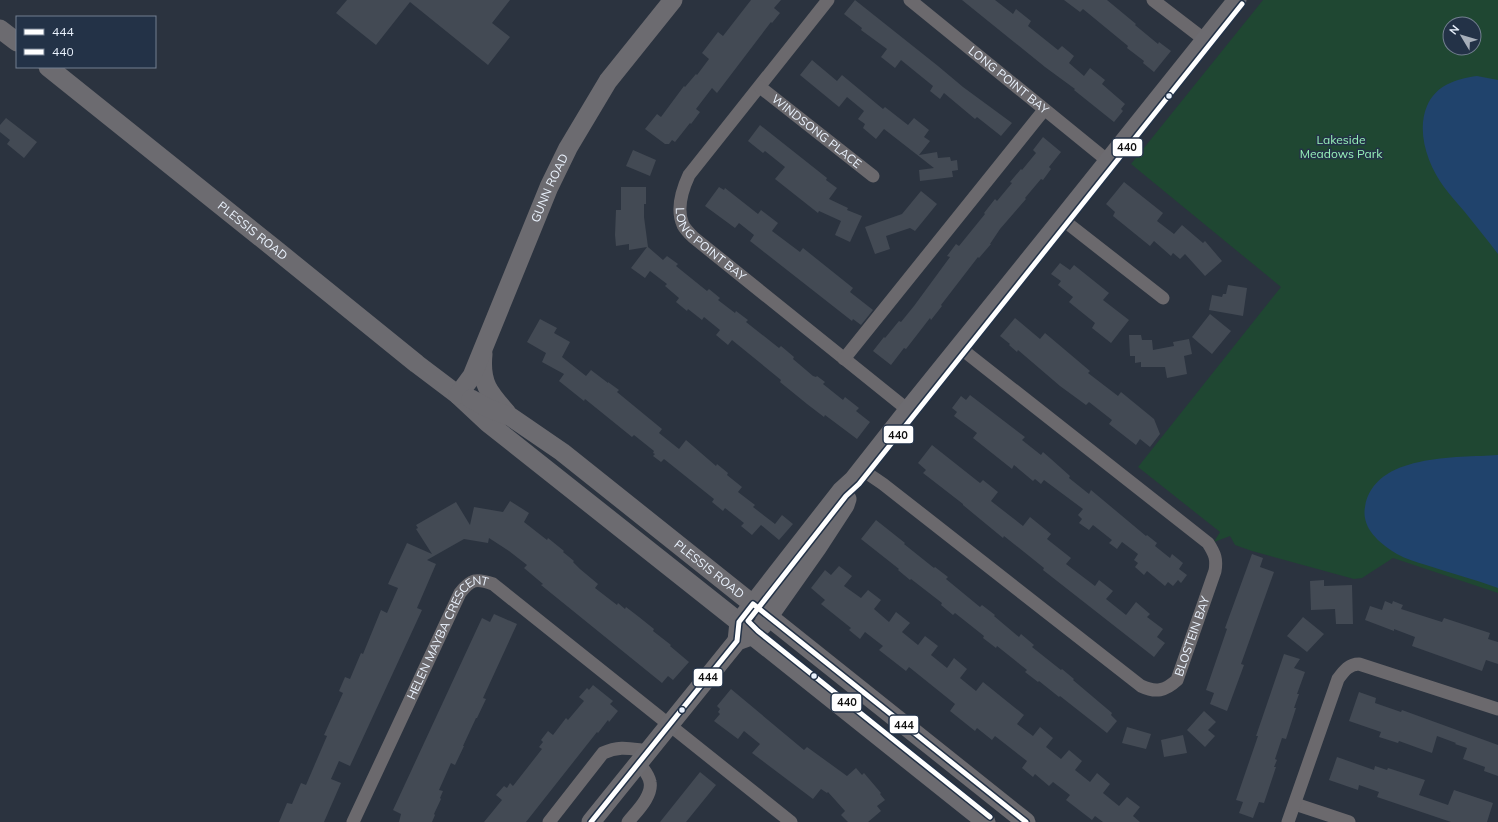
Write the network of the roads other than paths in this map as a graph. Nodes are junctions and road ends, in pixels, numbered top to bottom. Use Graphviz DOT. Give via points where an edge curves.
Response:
graph roads {
  1 [pos="673,0"];
  2 [pos="828,0"];
  3 [pos="910,0"];
  4 [pos="1153,0"];
  5 [pos="1237,0"];
  6 [pos="0,29"];
  7 [pos="1205,40"];
  8 [pos="16,41"];
  9 [pos="49,68"];
  10 [pos="760,87"];
  11 [pos="1044,110"];
  12 [pos="1108,161"];
  13 [pos="873,176"];
  14 [pos="1062,219"];
  15 [pos="1163,298"];
  16 [pos="484,345"];
  17 [pos="959,348"];
  18 [pos="844,359"];
  19 [pos="458,395"];
  20 [pos="908,410"];
  21 [pos="511,418"];
  22 [pos="857,475"];
  23 [pos="753,604"];
  24 [pos="769,617"];
  25 [pos="739,622"];
  26 [pos="745,638"];
  27 [pos="1498,709"];
  28 [pos="669,725"];
  29 [pos="644,757"];
  30 [pos="1295,804"];
  31 [pos="353,822"];
  32 [pos="549,822"];
  33 [pos="591,822"];
  34 [pos="628,822"];
  35 [pos="791,822"];
  36 [pos="986,822"];
  37 [pos="1026,822"];
  38 [pos="1288,822"];
  39 [pos="1349,822"];
  1 -- 16 [label="main road, GUNN ROAD" via="608,81 568,148 548,187"];
  2 -- 10 [label="street, LONG POINT BAY"];
  3 -- 11 [label="street, LONG POINT BAY"];
  4 -- 7 [label="street"];
  5 -- 7 [label="main road"];
  6 -- 8 [label="main road"];
  7 -- 12 [label="main road"];
  9 -- 19 [label="main road, PLESSIS ROAD"];
  10 -- 13 [label="street, WINDSONG PLACE"];
  10 -- 18 [label="street, LONG POINT BAY" via="689,175 682,189 680,214 683,226 693,237"];
  11 -- 12 [label="street, LONG POINT BAY"];
  11 -- 18 [label="street"];
  12 -- 14 [label="main road"];
  14 -- 15 [label="street"];
  14 -- 17 [label="main road"];
  16 -- 19 [label="main road, GUNN ROAD" via="472,376"];
  16 -- 21 [label="main road" via="484,382 488,391"];
  17 -- 20 [label="main road"];
  17 -- 22 [label="street, BLOSTEIN BAY" via="1208,543 1217,562 1215,571 1177,680 1168,688 1156,690 1141,686 884,484"];
  18 -- 20 [label="street, LONG POINT BAY"];
  19 -- 21 [label="main road, PLESSIS ROAD"];
  19 -- 25 [label="main road, PLESSIS ROAD" via="488,423"];
  20 -- 22 [label="main road"];
  21 -- 23 [label="main road, PLESSIS ROAD" via="562,452"];
  22 -- 23 [label="main road" via="841,491"];
  22 -- 24 [label="main road" via="845,504"];
  23 -- 24 [label="main road, PLESSIS ROAD"];
  23 -- 25 [label="main road"];
  24 -- 26 [label="main road"];
  24 -- 37 [label="main road, PLESSIS ROAD"];
  25 -- 26 [label="main road"];
  26 -- 28 [label="main road"];
  26 -- 36 [label="main road"];
  27 -- 30 [label="street" via="1353,664 1338,679"];
  28 -- 29 [label="main road"];
  28 -- 31 [label="street, HELEN MAYBA CRESCENT" via="493,584 480,580 467,583 460,593"];
  28 -- 35 [label="street"];
  29 -- 32 [label="street" via="622,748 603,753"];
  29 -- 33 [label="main road"];
  29 -- 34 [label="street" via="651,789"];
  30 -- 38 [label="street"];
  30 -- 39 [label="street"];
}
